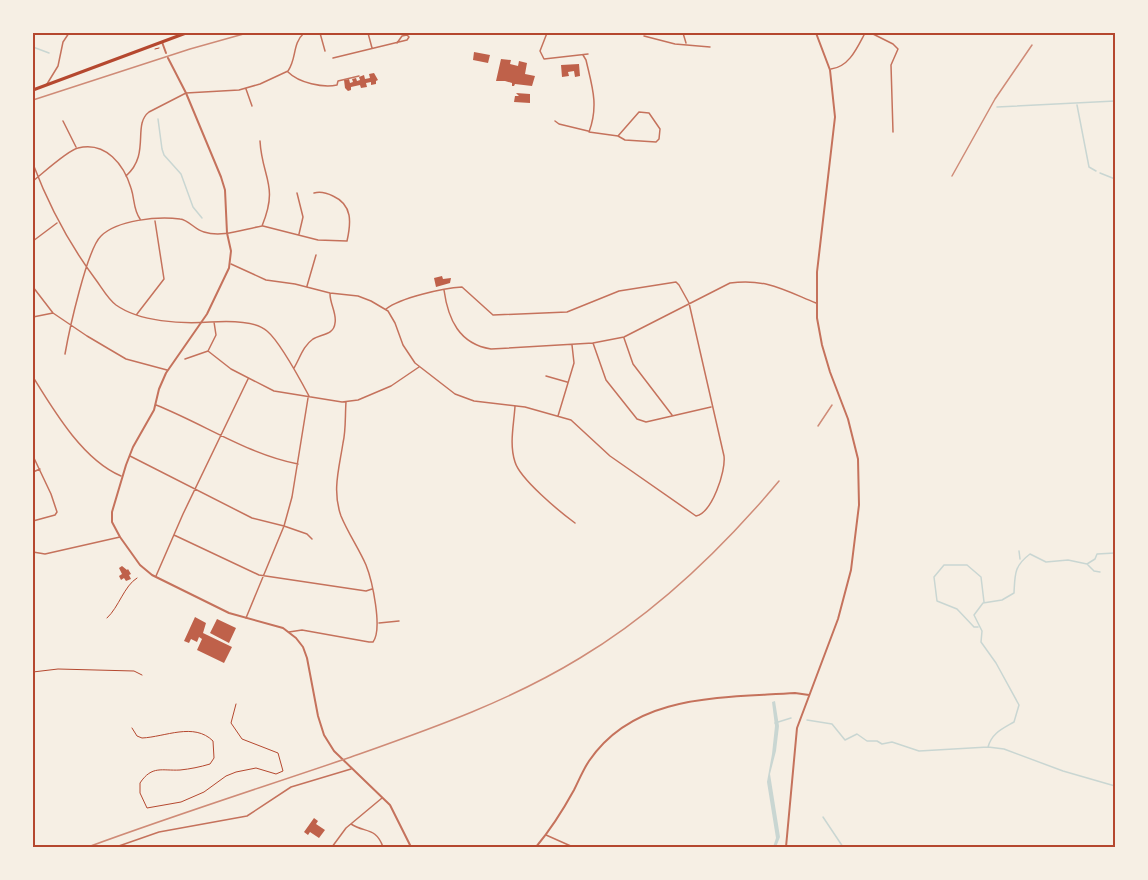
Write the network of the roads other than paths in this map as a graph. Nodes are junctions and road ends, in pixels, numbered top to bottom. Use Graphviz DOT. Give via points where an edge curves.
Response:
graph roads {
  1 [pos="69,33"];
  2 [pos="186,33"];
  3 [pos="304,33"];
  4 [pos="320,33"];
  5 [pos="368,33"];
  6 [pos="548,33"];
  7 [pos="683,33"];
  8 [pos="816,33"];
  9 [pos="865,33"];
  10 [pos="871,33"];
  11 [pos="644,36"];
  12 [pos="162,42"];
  13 [pos="397,42"];
  14 [pos="686,43"];
  15 [pos="710,47"];
  16 [pos="373,49"];
  17 [pos="325,51"];
  18 [pos="166,53"];
  19 [pos="588,54"];
  20 [pos="583,56"];
  21 [pos="168,58"];
  22 [pos="333,58"];
  23 [pos="830,70"];
  24 [pos="288,71"];
  25 [pos="358,76"];
  26 [pos="46,84"];
  27 [pos="245,89"];
  28 [pos="33,90"];
  29 [pos="186,93"];
  30 [pos="252,106"];
  31 [pos="63,121"];
  32 [pos="555,121"];
  33 [pos="589,132"];
  34 [pos="893,132"];
  35 [pos="618,136"];
  36 [pos="260,141"];
  37 [pos="76,148"];
  38 [pos="33,164"];
  39 [pos="126,176"];
  40 [pos="38,177"];
  41 [pos="33,181"];
  42 [pos="297,193"];
  43 [pos="314,193"];
  44 [pos="154,219"];
  45 [pos="141,220"];
  46 [pos="58,222"];
  47 [pos="262,226"];
  48 [pos="227,233"];
  49 [pos="299,235"];
  50 [pos="33,241"];
  51 [pos="316,255"];
  52 [pos="230,263"];
  53 [pos="87,269"];
  54 [pos="33,287"];
  55 [pos="306,287"];
  56 [pos="444,289"];
  57 [pos="330,293"];
  58 [pos="689,303"];
  59 [pos="816,303"];
  60 [pos="386,309"];
  61 [pos="53,313"];
  62 [pos="137,314"];
  63 [pos="33,317"];
  64 [pos="214,321"];
  65 [pos="202,322"];
  66 [pos="70,324"];
  67 [pos="624,337"];
  68 [pos="593,343"];
  69 [pos="572,344"];
  70 [pos="208,351"];
  71 [pos="65,354"];
  72 [pos="185,359"];
  73 [pos="420,367"];
  74 [pos="293,369"];
  75 [pos="168,370"];
  76 [pos="546,376"];
  77 [pos="33,377"];
  78 [pos="248,378"];
  79 [pos="568,382"];
  80 [pos="309,396"];
  81 [pos="346,402"];
  82 [pos="155,405"];
  83 [pos="515,406"];
  84 [pos="712,407"];
  85 [pos="673,415"];
  86 [pos="558,416"];
  87 [pos="221,436"];
  88 [pos="33,456"];
  89 [pos="129,456"];
  90 [pos="298,464"];
  91 [pos="40,469"];
  92 [pos="33,472"];
  93 [pos="122,476"];
  94 [pos="195,489"];
  95 [pos="33,521"];
  96 [pos="575,523"];
  97 [pos="284,526"];
  98 [pos="174,535"];
  99 [pos="120,537"];
  100 [pos="312,539"];
  101 [pos="33,552"];
  102 [pos="264,576"];
  103 [pos="156,577"];
  104 [pos="372,589"];
  105 [pos="246,618"];
  106 [pos="399,621"];
  107 [pos="377,623"];
  108 [pos="289,632"];
  109 [pos="809,695"];
  110 [pos="351,768"];
  111 [pos="383,797"];
  112 [pos="351,824"];
  113 [pos="546,835"];
  114 [pos="116,847"];
  115 [pos="332,847"];
  116 [pos="383,847"];
  117 [pos="411,847"];
  118 [pos="536,847"];
  119 [pos="573,847"];
  120 [pos="786,847"];
  1 -- 26 [label="street" via="58,66"];
  2 -- 12 [label="main road"];
  3 -- 24 [label="street" via="297,41"];
  4 -- 17 [label="street"];
  5 -- 16 [label="street"];
  6 -- 20 [label="street" via="540,51 544,59"];
  7 -- 14 [label="street"];
  8 -- 23 [label="street"];
  9 -- 23 [label="street" via="850,58"];
  10 -- 34 [label="street" via="898,50 891,65"];
  11 -- 14 [label="street"];
  12 -- 18 [label="street"];
  12 -- 26 [label="main road"];
  13 -- 16 [label="street"];
  14 -- 15 [label="street"];
  16 -- 22 [label="street"];
  19 -- 20 [label="street"];
  20 -- 33 [label="street" via="595,102"];
  21 -- 29 [label="street"];
  23 -- 59 [label="street" via="835,117"];
  24 -- 25 [label="street" via="294,77 326,86"];
  24 -- 27 [label="street"];
  26 -- 28 [label="main road"];
  27 -- 29 [label="street"];
  27 -- 30 [label="street"];
  29 -- 39 [label="street" via="144,115 139,160"];
  29 -- 48 [label="street" via="222,180"];
  31 -- 37 [label="street"];
  32 -- 33 [label="street"];
  33 -- 35 [label="street"];
  35 -- 35 [label="street" via="656,142 660,129 649,113 639,112"];
  36 -- 47 [label="street" via="270,198"];
  37 -- 39 [label="street" via="107,151"];
  37 -- 40 [label="street"];
  38 -- 40 [label="street"];
  39 -- 45 [label="street" via="135,212"];
  40 -- 41 [label="street"];
  40 -- 46 [label="street"];
  42 -- 49 [label="street" via="303,217"];
  43 -- 49 [label="street" via="320,191 344,204 350,218 348,240 318,240"];
  44 -- 45 [label="street"];
  44 -- 48 [label="street" via="182,219 203,232"];
  44 -- 62 [label="street" via="164,279"];
  45 -- 53 [label="street" via="126,222 102,234"];
  46 -- 50 [label="street"];
  46 -- 53 [label="street"];
  47 -- 48 [label="street"];
  47 -- 49 [label="street"];
  48 -- 52 [label="street"];
  51 -- 55 [label="street"];
  52 -- 55 [label="street" via="266,280"];
  52 -- 65 [label="street"];
  53 -- 62 [label="street" via="114,304"];
  53 -- 66 [label="street"];
  54 -- 61 [label="street"];
  55 -- 57 [label="street"];
  56 -- 58 [label="street" via="462,287 488,312 498,316 567,312 619,291 673,282"];
  56 -- 60 [label="street"];
  56 -- 69 [label="street" via="452,321 459,333 475,345 491,349"];
  57 -- 60 [label="street" via="358,297"];
  57 -- 74 [label="street" via="334,329 307,344"];
  58 -- 59 [label="street" via="730,283 749,280 767,283"];
  58 -- 67 [label="street"];
  58 -- 84 [label="street"];
  59 -- 109 [label="street" via="822,345 858,459 859,505 851,570 838,619"];
  60 -- 73 [label="street" via="410,358"];
  61 -- 63 [label="street"];
  61 -- 66 [label="street"];
  62 -- 65 [label="street" via="158,320"];
  64 -- 65 [label="street"];
  64 -- 70 [label="street" via="217,331"];
  64 -- 74 [label="street" via="235,321 266,329"];
  65 -- 75 [label="street"];
  66 -- 71 [label="street"];
  66 -- 75 [label="street" via="126,358"];
  67 -- 68 [label="street"];
  67 -- 85 [label="street" via="633,364"];
  68 -- 69 [label="street"];
  68 -- 85 [label="street" via="606,380 637,419 646,422"];
  69 -- 79 [label="street" via="574,363"];
  70 -- 72 [label="street"];
  70 -- 78 [label="street"];
  73 -- 81 [label="street" via="391,386"];
  73 -- 83 [label="street" via="461,396"];
  74 -- 80 [label="street"];
  75 -- 82 [label="street"];
  76 -- 79 [label="street"];
  77 -- 93 [label="street" via="64,427 98,460"];
  78 -- 80 [label="street" via="274,391"];
  78 -- 87 [label="street"];
  79 -- 86 [label="street"];
  80 -- 81 [label="street"];
  80 -- 90 [label="street"];
  81 -- 104 [label="street" via="336,483 338,503"];
  82 -- 87 [label="street"];
  82 -- 89 [label="street"];
  83 -- 86 [label="street"];
  83 -- 96 [label="street" via="512,444 517,468"];
  84 -- 85 [label="street"];
  84 -- 86 [label="street" via="724,462 714,498 700,516 621,464 576,423"];
  87 -- 90 [label="street"];
  87 -- 94 [label="street"];
  88 -- 91 [label="street"];
  89 -- 93 [label="street"];
  89 -- 94 [label="street"];
  90 -- 97 [label="street"];
  91 -- 92 [label="street"];
  91 -- 95 [label="street" via="56,514"];
  93 -- 99 [label="street" via="111,517"];
  94 -- 97 [label="street" via="257,520"];
  94 -- 98 [label="street"];
  97 -- 100 [label="street"];
  97 -- 102 [label="street"];
  98 -- 102 [label="street"];
  98 -- 103 [label="street"];
  99 -- 101 [label="street" via="45,554"];
  99 -- 103 [label="street" via="145,571"];
  102 -- 104 [label="street"];
  102 -- 105 [label="street"];
  103 -- 105 [label="street"];
  104 -- 107 [label="street"];
  105 -- 108 [label="street"];
  106 -- 107 [label="street"];
  107 -- 108 [label="street" via="376,639 369,642 302,630"];
  108 -- 110 [label="street" via="305,652 324,735"];
  109 -- 113 [label="street" via="687,702 640,716 624,725 588,761"];
  109 -- 120 [label="street" via="797,728"];
  110 -- 111 [label="street"];
  110 -- 114 [label="street" via="291,787 247,816 159,832"];
  111 -- 112 [label="street"];
  111 -- 117 [label="street" via="395,811"];
  112 -- 115 [label="street"];
  112 -- 116 [label="street" via="373,832"];
  113 -- 118 [label="street"];
  113 -- 119 [label="street"];
}
